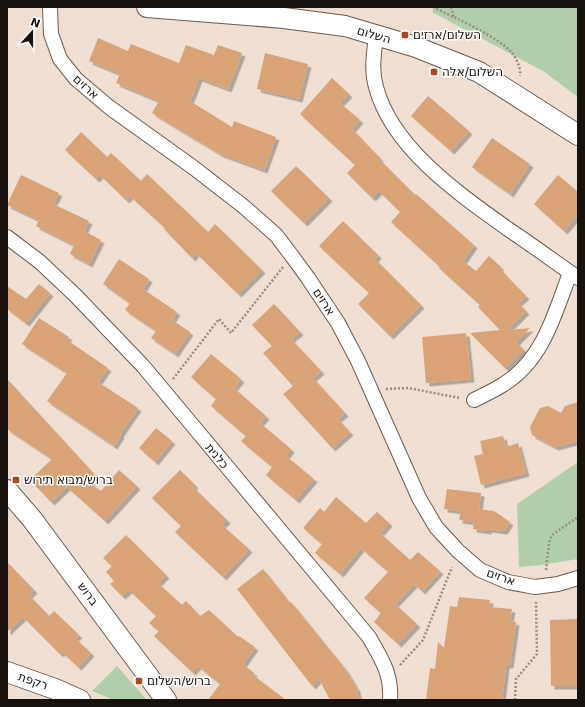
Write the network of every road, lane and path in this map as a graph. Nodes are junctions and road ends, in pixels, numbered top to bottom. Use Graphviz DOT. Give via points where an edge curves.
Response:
graph roads {
  1 [pos="50,7"];
  2 [pos="147,7"];
  3 [pos="433,7"];
  4 [pos="452,7"];
  5 [pos="187,9"];
  6 [pos="454,18"];
  7 [pos="376,36"];
  8 [pos="514,94"];
  9 [pos="578,135"];
  10 [pos="7,237"];
  11 [pos="292,256"];
  12 [pos="574,275"];
  13 [pos="371,390"];
  14 [pos="164,391"];
  15 [pos="474,400"];
  16 [pos="7,490"];
  17 [pos="578,517"];
  18 [pos="458,551"];
  19 [pos="578,578"];
  20 [pos="540,586"];
  21 [pos="7,672"];
  22 [pos="389,676"];
  23 [pos="52,694"];
  24 [pos="80,700"];
  25 [pos="166,700"];
  26 [pos="390,700"];
  27 [pos="515,700"];
  1 -- 11 [label="street, ארזים" via="51,34 60,59 76,79 109,107 243,206 276,235"];
  2 -- 5 [label="street, השלום"];
  3 -- 6 [label="path"];
  4 -- 6 [label="path"];
  5 -- 7 [label="street, השלום" via="345,26"];
  6 -- 8 [label="path" via="492,38 512,53 520,68"];
  7 -- 8 [label="street, השלום" via="416,47 479,72"];
  7 -- 12 [label="street" via="373,68 376,87 394,126 408,144 452,188"];
  8 -- 9 [label="street, השלום"];
  10 -- 14 [label="street, כלנית" via="40,262 76,296"];
  11 -- 13 [label="street, ארזים" via="338,323"];
  11 -- 14 [label="path" via="230,333 219,319"];
  12 -- 15 [label="street" via="545,338 525,367 505,384"];
  13 -- 15 [label="path" via="408,388"];
  13 -- 18 [label="street, ארזים" via="419,498 436,527"];
  14 -- 22 [label="street, כלנית" via="369,637"];
  16 -- 25 [label="street, ברוש" via="32,518"];
  17 -- 20 [label="path" via="552,535"];
  18 -- 20 [label="street, ארזים" via="480,570 508,582"];
  18 -- 22 [label="path" via="423,640"];
  19 -- 20 [label="street, ארזים"];
  20 -- 27 [label="path" via="537,654 516,679"];
  21 -- 23 [label="street, רקפת"];
  22 -- 26 [label="street, כלנית"];
  23 -- 24 [label="street, רקפת"];
}
